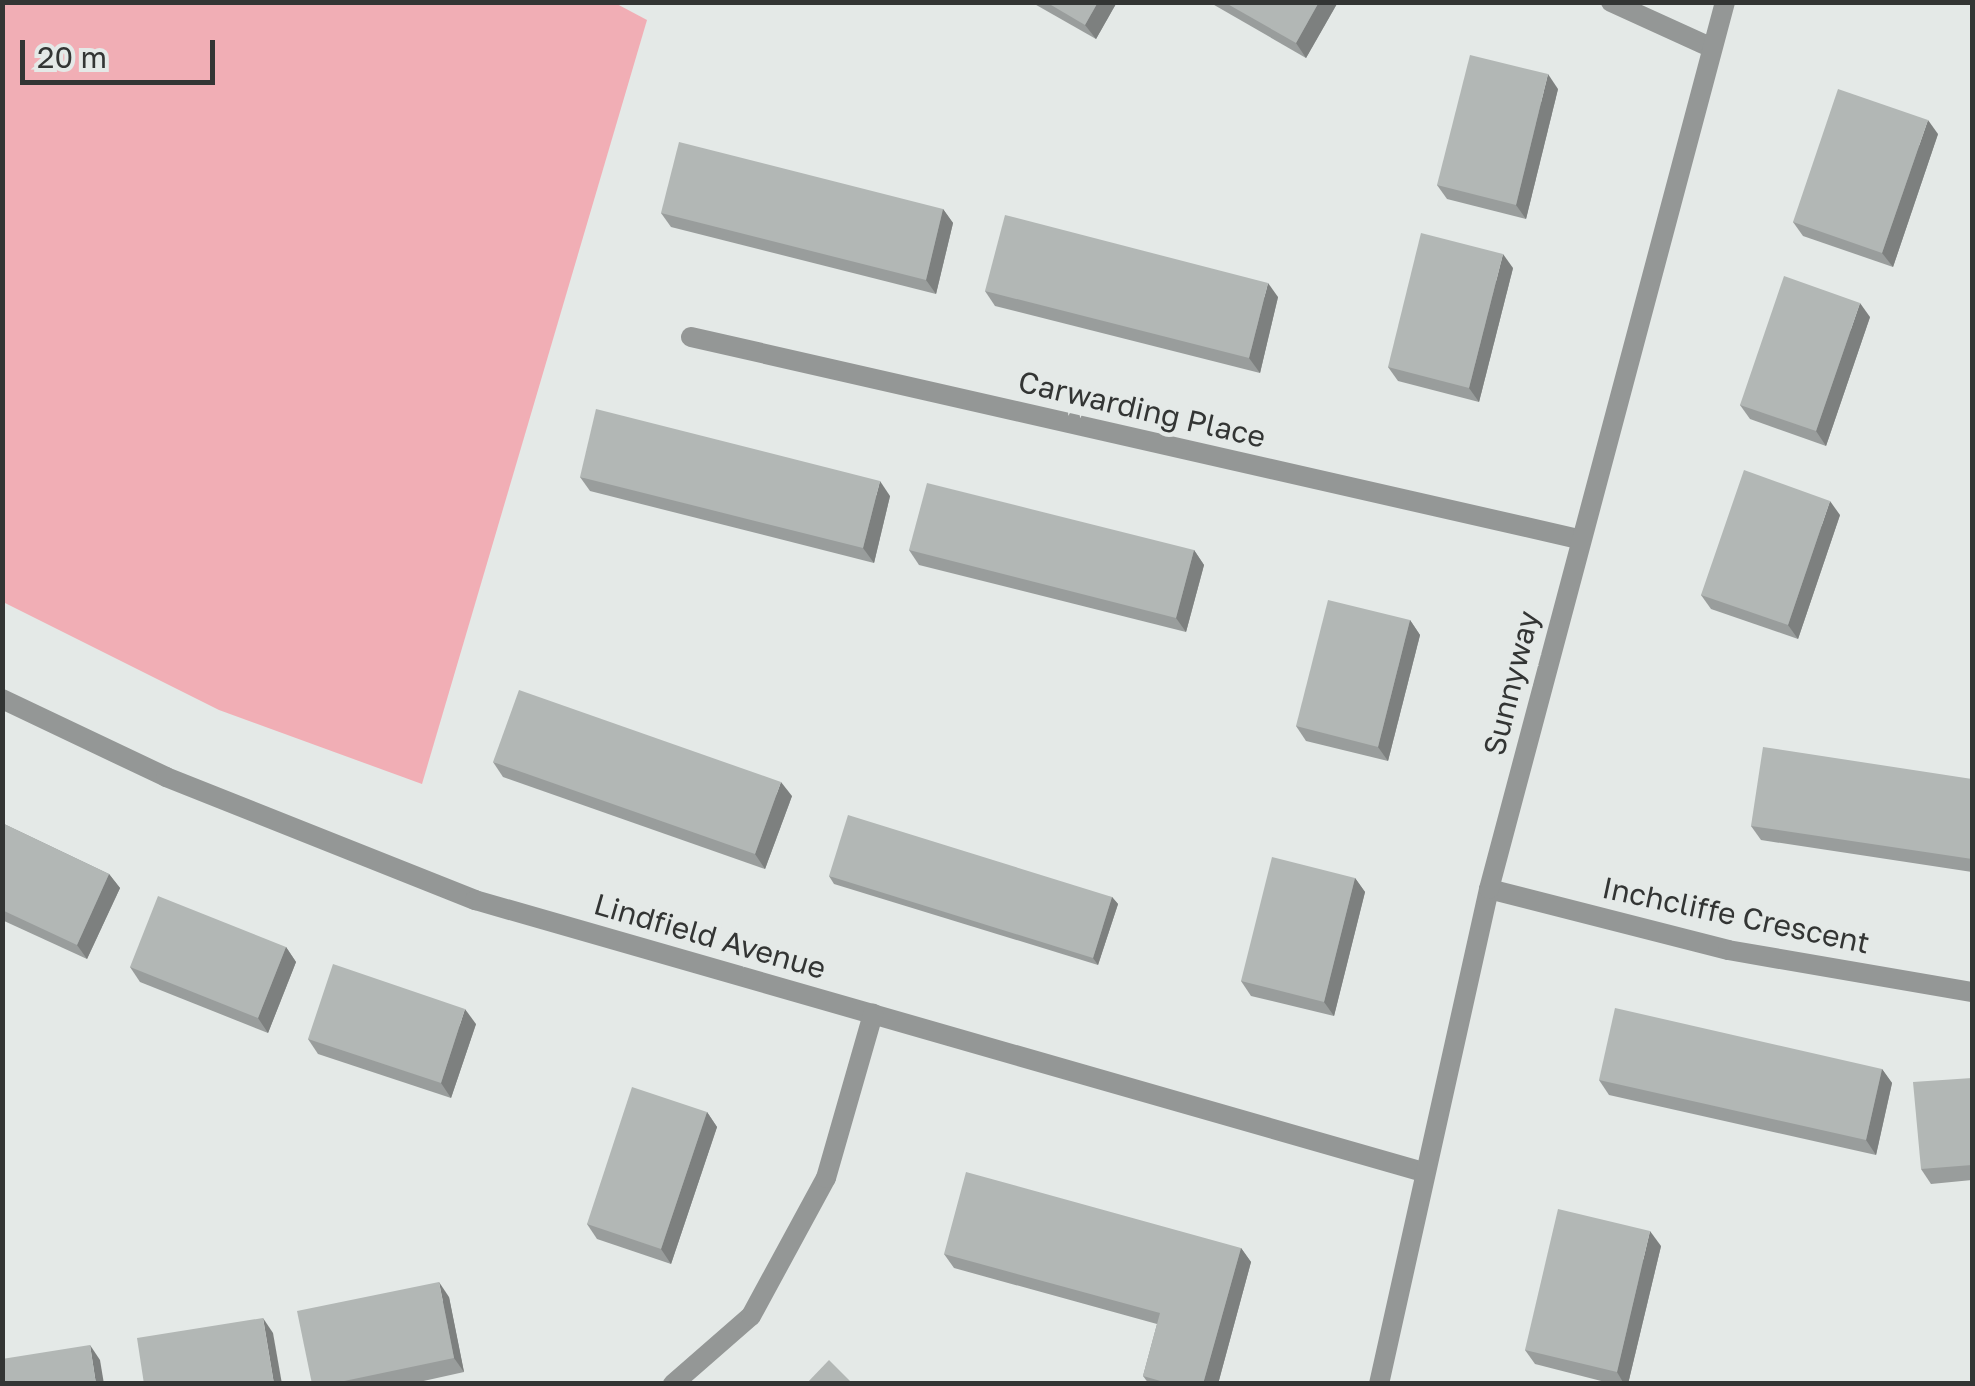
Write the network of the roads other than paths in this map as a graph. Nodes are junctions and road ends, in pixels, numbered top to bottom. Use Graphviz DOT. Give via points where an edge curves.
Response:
graph roads {
  1 [pos="1611,2"];
  2 [pos="1725,2"];
  3 [pos="1710,46"];
  4 [pos="692,337"];
  5 [pos="1579,539"];
  6 [pos="2,699"];
  7 [pos="1489,888"];
  8 [pos="1972,992"];
  9 [pos="874,1014"];
  10 [pos="1423,1172"];
  11 [pos="674,1384"];
  12 [pos="1379,1384"];
  1 -- 3 [label="street"];
  2 -- 3 [label="street, Sunnyway"];
  3 -- 5 [label="street, Sunnyway"];
  4 -- 5 [label="street, Carwarding Place"];
  5 -- 7 [label="street, Sunnyway"];
  6 -- 9 [label="street, Lindfield Avenue" via="166,777 475,900"];
  7 -- 8 [label="street, Inchcliffe Crescent" via="1728,950"];
  7 -- 10 [label="street, Sunnyway"];
  9 -- 10 [label="street, Lindfield Avenue"];
  9 -- 11 [label="street" via="826,1178 751,1316"];
  10 -- 12 [label="street, Sunnyway"];
}
